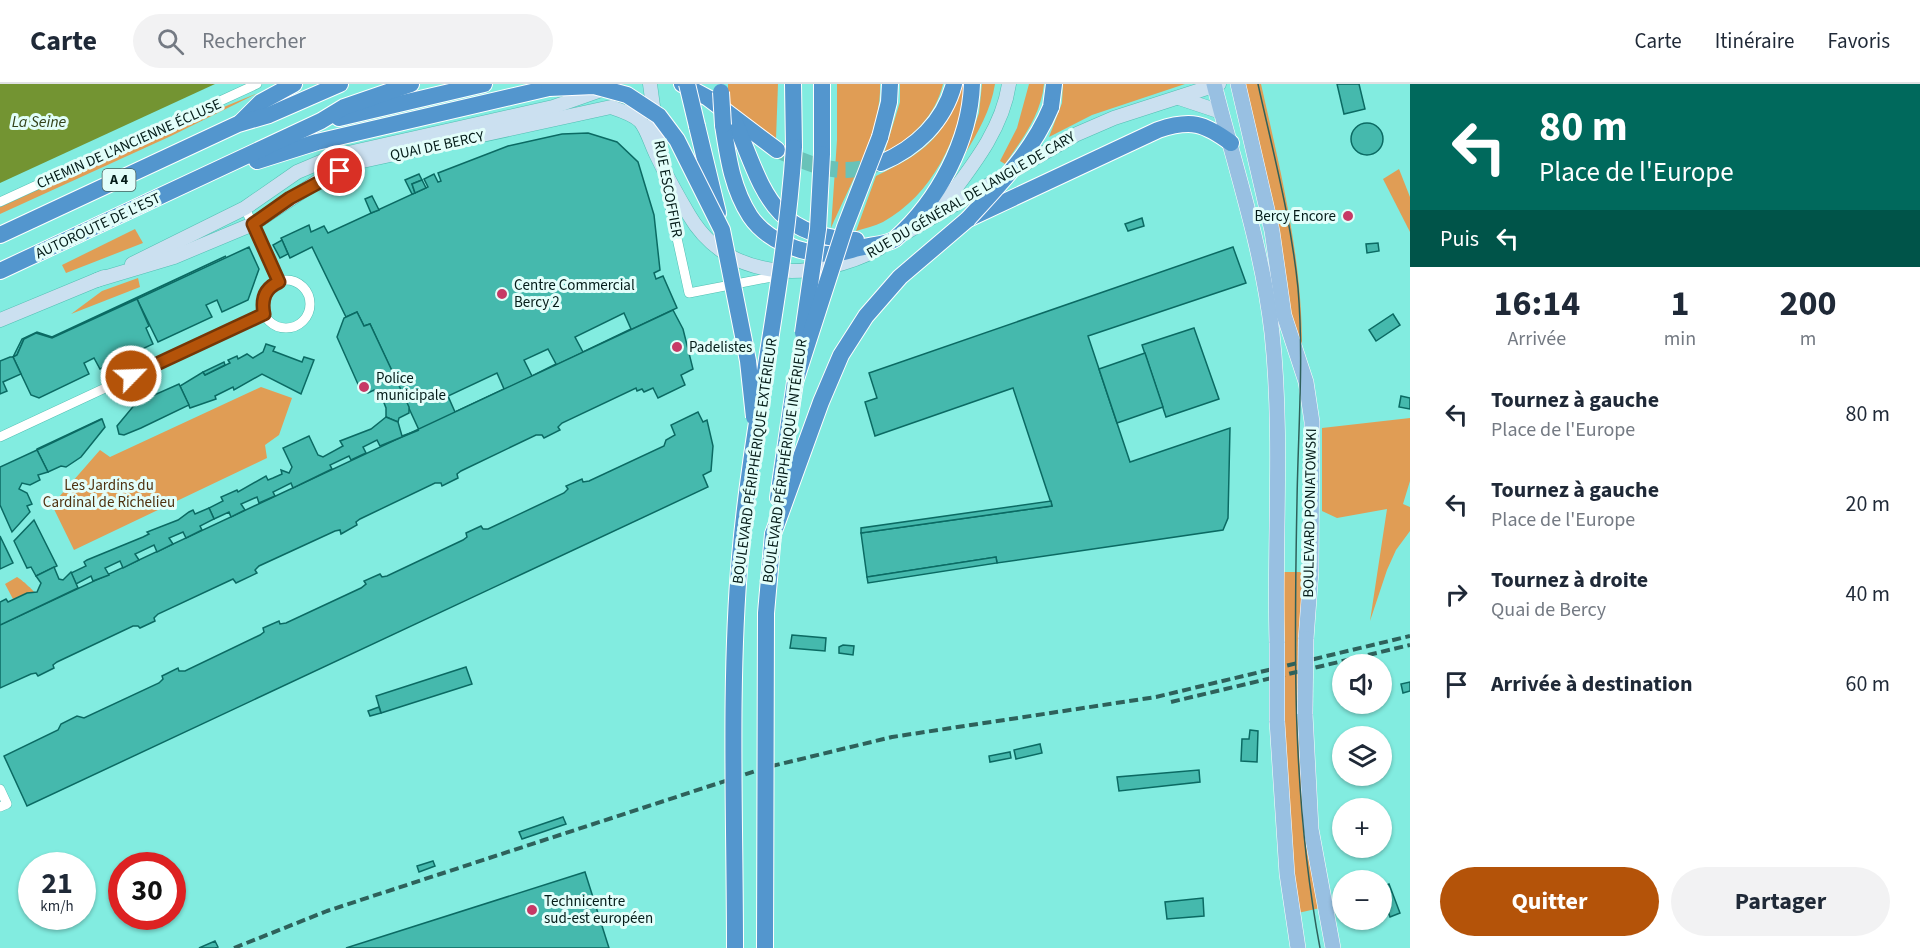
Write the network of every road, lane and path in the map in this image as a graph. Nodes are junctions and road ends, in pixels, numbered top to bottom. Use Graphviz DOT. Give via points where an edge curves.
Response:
graph roads {
  1 [pos="257,84"];
  2 [pos="294,84"];
  3 [pos="340,84"];
  4 [pos="411,84"];
  5 [pos="484,84"];
  6 [pos="614,84"];
  7 [pos="650,84"];
  8 [pos="685,84"];
  9 [pos="793,84"];
  10 [pos="822,84"];
  11 [pos="890,84"];
  12 [pos="954,84"];
  13 [pos="972,84"];
  14 [pos="1009,84"];
  15 [pos="1054,84"];
  16 [pos="1216,84"];
  17 [pos="1238,84"];
  18 [pos="721,88"];
  19 [pos="1179,98"];
  20 [pos="1221,112"];
  21 [pos="728,121"];
  22 [pos="321,122"];
  23 [pos="238,124"];
  24 [pos="1231,143"];
  25 [pos="777,150"];
  26 [pos="881,163"];
  27 [pos="661,165"];
  28 [pos="196,181"];
  29 [pos="0,202"];
  30 [pos="245,208"];
  31 [pos="935,215"];
  32 [pos="968,219"];
  33 [pos="253,224"];
  34 [pos="722,230"];
  35 [pos="0,235"];
  36 [pos="893,241"];
  37 [pos="0,271"];
  38 [pos="790,273"];
  39 [pos="97,280"];
  40 [pos="279,282"];
  41 [pos="689,293"];
  42 [pos="264,314"];
  43 [pos="0,320"];
  44 [pos="795,382"];
  45 [pos="0,437"];
  46 [pos="757,438"];
  47 [pos="773,534"];
  48 [pos="0,789"];
  49 [pos="3,806"];
  50 [pos="735,948"];
  51 [pos="765,948"];
  52 [pos="1298,948"];
  53 [pos="1333,948"];
  1 -- 29 [label="street, CHEMIN DE L'ANCIENNE ÉCLUSE"];
  2 -- 23 [label="highway" via="261,102"];
  3 -- 23 [label="highway, A 4"];
  4 -- 22 [label="highway" via="344,107"];
  5 -- 22 [label="highway"];
  6 -- 30 [label="main road, QUAI DE BERCY" via="554,107 335,156 297,172"];
  7 -- 27 [label="main road, RUE ESCOFFIER"];
  8 -- 21 [label="highway" via="708,98"];
  8 -- 34 [label="highway, bridge"];
  9 -- 46 [label="highway, BOULEVARD PÉRIPHÉRIQUE EXTÉRIEUR, bridge" via="794,147 784,257"];
  10 -- 44 [label="highway, BOULEVARD PÉRIPHÉRIQUE INTÉRIEUR, bridge" via="818,229"];
  11 -- 44 [label="highway, bridge" via="880,137 845,227"];
  12 -- 26 [label="highway" via="935,123 916,143"];
  13 -- 36 [label="highway" via="966,123 952,161 918,214"];
  14 -- 31 [label="main road" via="995,128"];
  15 -- 32 [label="highway, bridge" via="1051,107 1042,128 1011,173"];
  16 -- 19 [label="main road, RUE DU GÉNÉRAL DE LANGLE DE CARY"];
  16 -- 20 [label="main road"];
  17 -- 53 [label="main road, BOULEVARD PONIATOWSKI, bridge" via="1272,231 1284,315 1306,382 1312,422 1305,714 1311,829"];
  18 -- 21 [label="highway, bridge"];
  19 -- 20 [label="main road"];
  19 -- 31 [label="main road, RUE DU GÉNÉRAL DE LANGLE DE CARY" via="1077,134"];
  20 -- 24 [label="main road"];
  21 -- 25 [label="highway"];
  21 -- 36 [label="highway" via="770,203 782,216 828,237"];
  21 -- 36 [label="highway" via="733,179 739,197 768,234 808,252 830,254"];
  22 -- 28 [label="highway, A 4"];
  23 -- 35 [label="highway, A 4"];
  24 -- 32 [label="highway" via="1209,128 1180,123 1132,141"];
  24 -- 52 [label="main road, bridge" via="1253,224 1276,382 1277,721 1281,809"];
  27 -- 33 [label="main road, QUAI DE BERCY" via="640,121 611,107 593,109 358,162 321,179"];
  27 -- 38 [label="main road, QUAI DE BERCY" via="690,218 710,240 730,256 756,267"];
  27 -- 41 [label="street, RUE ESCOFFIER"];
  28 -- 34 [label="highway, bridge" via="317,142 549,88 574,86 611,90 659,116 677,140"];
  28 -- 37 [label="highway, AUTOROUTE DE L’EST / A 4"];
  30 -- 33 [label="street"];
  30 -- 39 [label="main road, QUAI DE BERCY"];
  31 -- 36 [label="main road, RUE DU GÉNÉRAL DE LANGLE DE CARY"];
  32 -- 47 [label="highway" via="900,277 866,316 842,355 821,402"];
  33 -- 39 [label="main road, QUAI DE BERCY" via="165,260"];
  33 -- 40 [label="street"];
  34 -- 46 [label="highway, bridge" via="748,361"];
  36 -- 38 [label="main road, RUE DU GÉNÉRAL DE LANGLE DE CARY" via="855,261"];
  38 -- 41 [label="street, RUE DU GÉNÉRAL DE LANGLE DE CARY"];
  39 -- 43 [label="main road, QUAI DE BERCY"];
  40 -- 42 [label="street" via="264,296"];
  40 -- 42 [label="street" via="292,281 302,286 310,301 308,315 299,324 286,328 276,326"];
  42 -- 45 [label="street"];
  44 -- 47 [label="highway, BOULEVARD PÉRIPHÉRIQUE INTÉRIEUR"];
  46 -- 50 [label="highway, BOULEVARD PÉRIPHÉRIQUE EXTÉRIEUR, bridge" via="737,598"];
  47 -- 51 [label="highway, BOULEVARD PÉRIPHÉRIQUE INTÉRIEUR, bridge" via="766,613"];
  48 -- 49 [label="street"];
}
